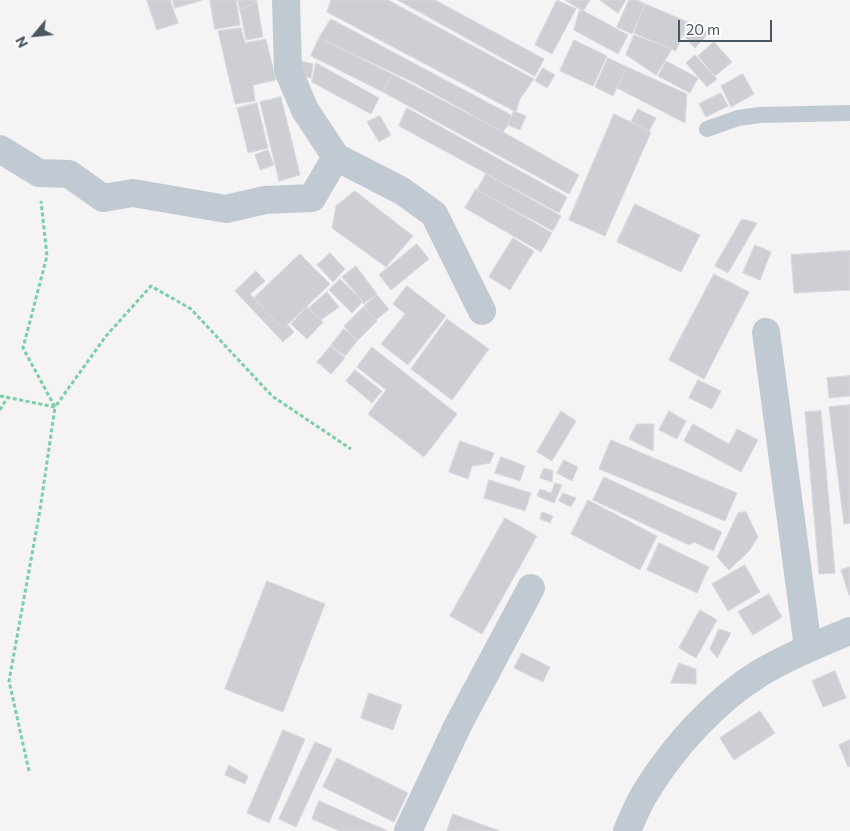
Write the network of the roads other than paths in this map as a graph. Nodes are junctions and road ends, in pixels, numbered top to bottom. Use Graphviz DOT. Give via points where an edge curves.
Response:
graph roads {
  1 [pos="286,0"];
  2 [pos="850,113"];
  3 [pos="707,129"];
  4 [pos="0,149"];
  5 [pos="336,157"];
  6 [pos="482,311"];
  7 [pos="766,332"];
  8 [pos="531,588"];
  9 [pos="850,631"];
  10 [pos="808,648"];
  11 [pos="408,831"];
  12 [pos="627,831"];
  1 -- 5 [label="street" via="288,70 305,110"];
  2 -- 3 [label="lane" via="760,115 738,118"];
  4 -- 5 [label="street" via="38,173 69,174 103,198 133,193 226,209 265,200 312,198"];
  5 -- 6 [label="street" via="402,192 434,214"];
  7 -- 10 [label="street"];
  8 -- 11 [label="street" via="458,725"];
  9 -- 10 [label="street"];
  10 -- 12 [label="street" via="760,673 720,701 686,737 646,790"];
}
